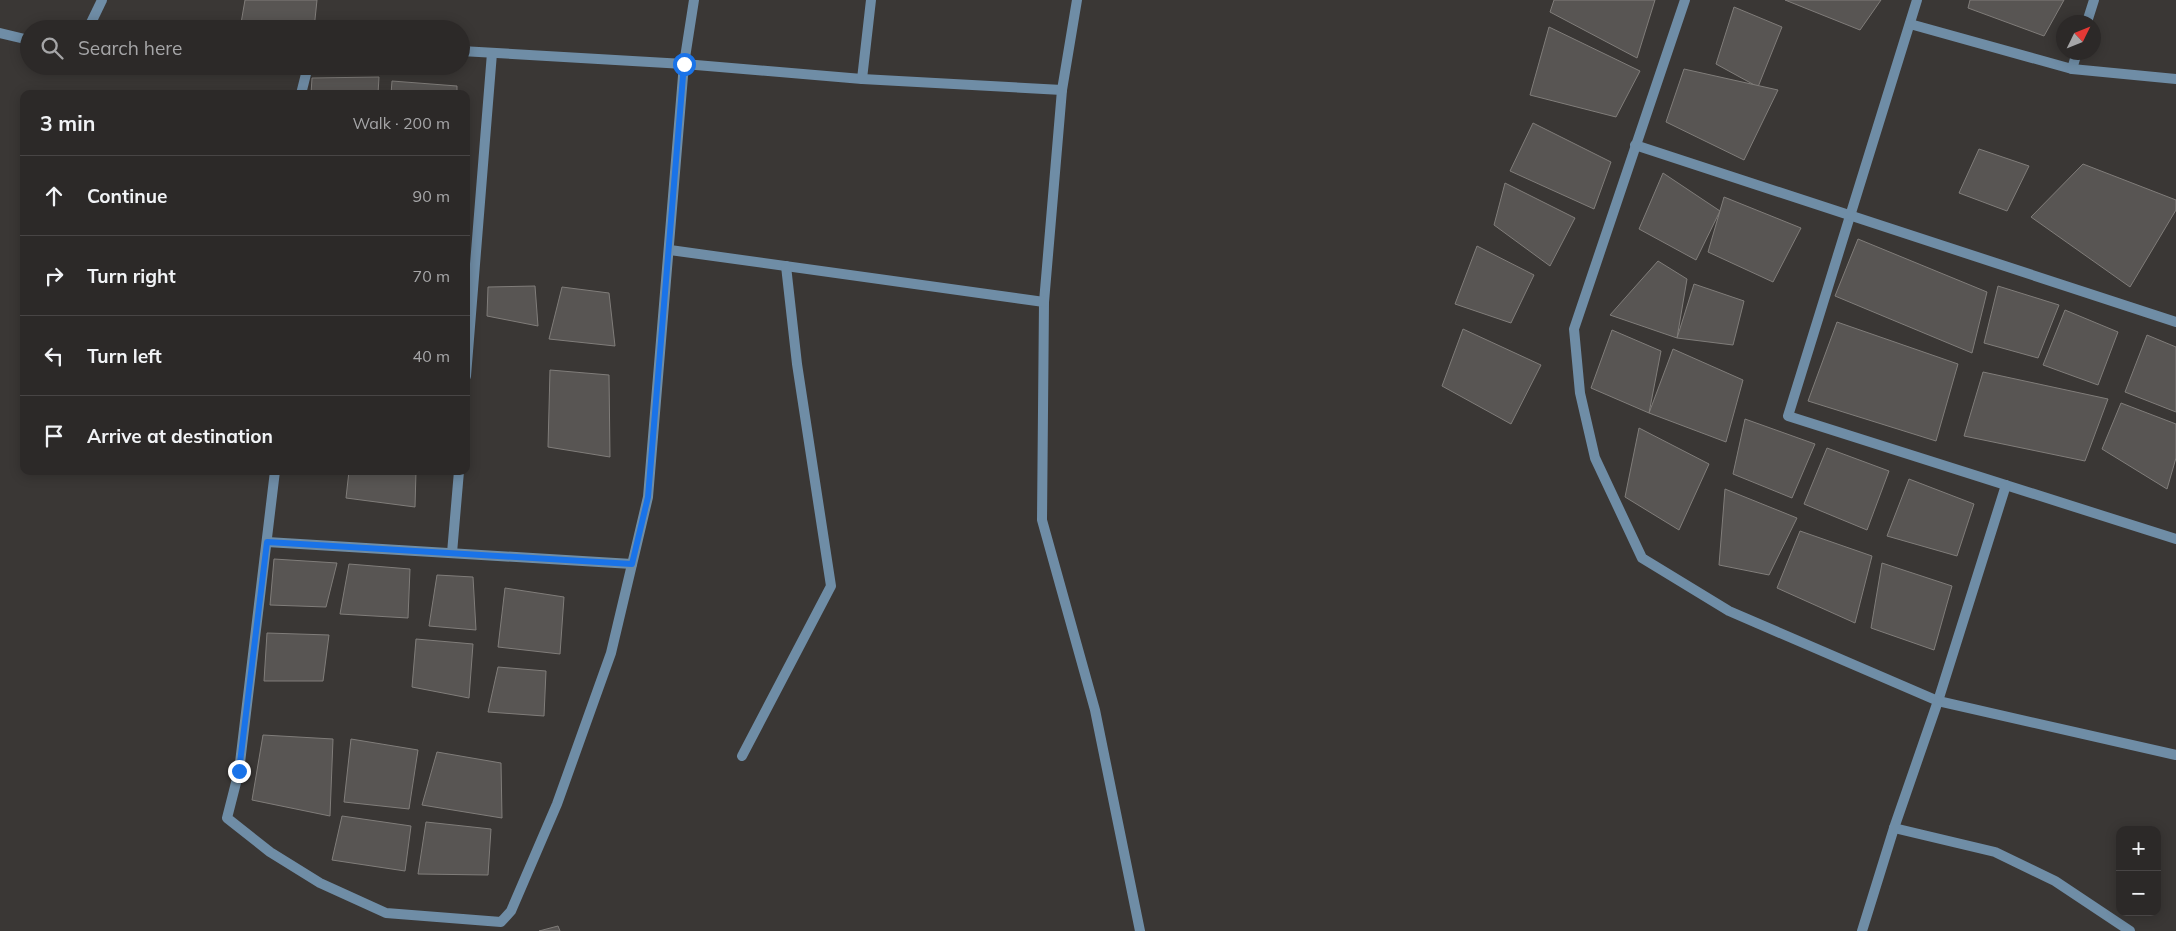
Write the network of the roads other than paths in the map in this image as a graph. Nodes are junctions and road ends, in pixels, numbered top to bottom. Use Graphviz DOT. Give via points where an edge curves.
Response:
graph roads {
  1 [pos="102,0"];
  2 [pos="694,0"];
  3 [pos="871,0"];
  4 [pos="1077,0"];
  5 [pos="1685,0"];
  6 [pos="1917,0"];
  7 [pos="2094,0"];
  8 [pos="2089,15"];
  9 [pos="92,20"];
  10 [pos="1910,24"];
  11 [pos="0,33"];
  12 [pos="20,38"];
  13 [pos="470,52"];
  14 [pos="492,53"];
  15 [pos="2075,60"];
  16 [pos="684,64"];
  17 [pos="2072,69"];
  18 [pos="305,75"];
  19 [pos="862,79"];
  20 [pos="2176,79"];
  21 [pos="302,90"];
  22 [pos="1062,90"];
  23 [pos="1635,145"];
  24 [pos="1850,216"];
  25 [pos="670,250"];
  26 [pos="786,266"];
  27 [pos="1044,302"];
  28 [pos="2176,322"];
  29 [pos="470,326"];
  30 [pos="275,475"];
  31 [pos="459,475"];
  32 [pos="2006,485"];
  33 [pos="2176,539"];
  34 [pos="267,542"];
  35 [pos="452,553"];
  36 [pos="632,564"];
  37 [pos="1938,701"];
  38 [pos="2176,755"];
  39 [pos="742,756"];
  40 [pos="1894,828"];
  41 [pos="1140,931"];
  42 [pos="1862,931"];
  43 [pos="2130,931"];
  1 -- 9 [label="street"];
  2 -- 16 [label="street"];
  3 -- 19 [label="street"];
  4 -- 22 [label="street"];
  5 -- 23 [label="street"];
  6 -- 10 [label="street"];
  7 -- 8 [label="street"];
  10 -- 17 [label="street"];
  10 -- 24 [label="street"];
  11 -- 12 [label="street"];
  13 -- 14 [label="street"];
  14 -- 16 [label="street"];
  14 -- 29 [label="street"];
  15 -- 17 [label="street"];
  16 -- 19 [label="street"];
  16 -- 25 [label="street"];
  17 -- 20 [label="street"];
  18 -- 21 [label="street"];
  19 -- 22 [label="street"];
  22 -- 27 [label="street"];
  23 -- 24 [label="street"];
  23 -- 37 [label="street" via="1574,328 1580,393 1595,458 1642,558 1729,611"];
  24 -- 28 [label="street"];
  24 -- 32 [label="street" via="1788,416"];
  25 -- 26 [label="street"];
  25 -- 36 [label="street" via="648,497"];
  26 -- 27 [label="street"];
  26 -- 39 [label="street" via="797,364 831,586"];
  27 -- 41 [label="street" via="1042,520 1095,710"];
  30 -- 34 [label="street"];
  31 -- 35 [label="street"];
  32 -- 33 [label="street"];
  32 -- 37 [label="street"];
  34 -- 35 [label="street"];
  34 -- 36 [label="street" via="239,771 227,818 270,852 320,882 386,913 501,922 511,911 560,795 611,652"];
  35 -- 36 [label="street"];
  37 -- 38 [label="street"];
  37 -- 40 [label="street"];
  40 -- 42 [label="street"];
  40 -- 43 [label="street" via="1995,852 2055,881"];
}
